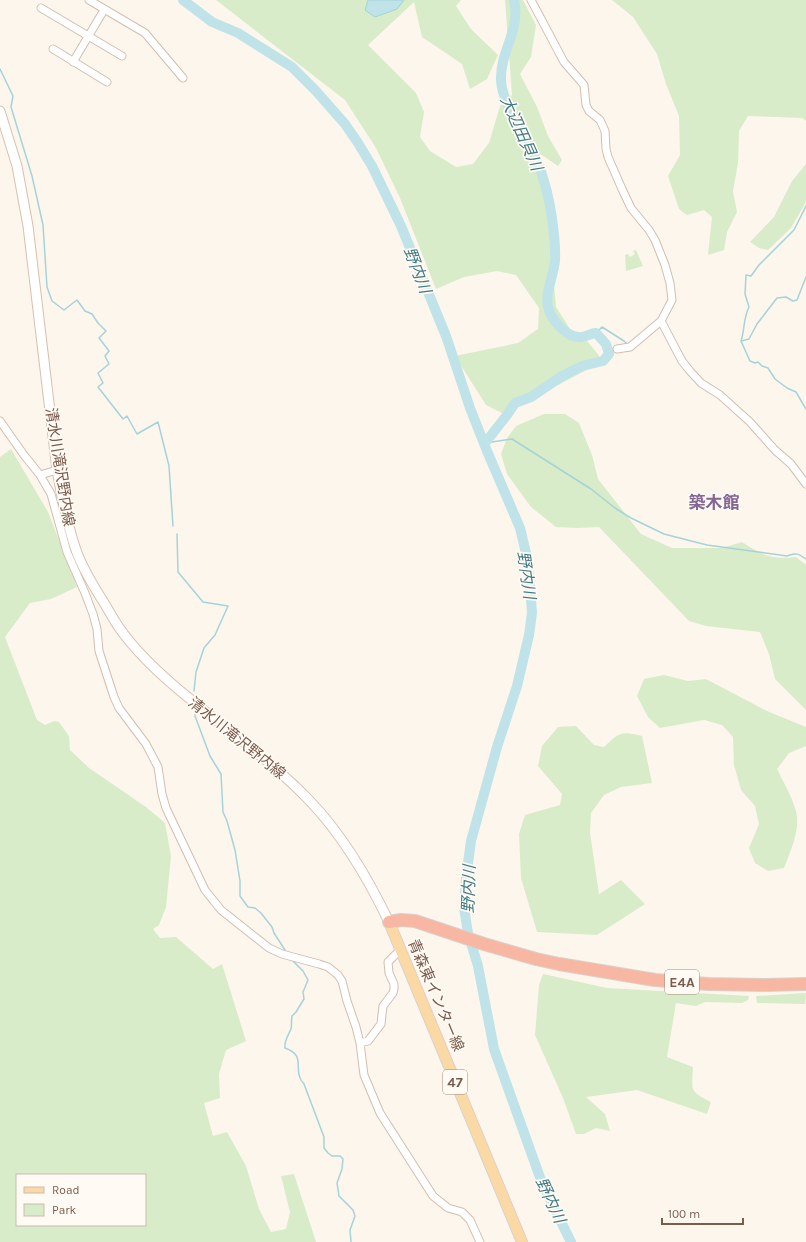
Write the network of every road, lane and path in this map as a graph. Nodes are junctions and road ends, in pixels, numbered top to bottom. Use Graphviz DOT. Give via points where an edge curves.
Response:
graph roads {
  1 [pos="89,0"];
  2 [pos="532,0"];
  3 [pos="41,8"];
  4 [pos="104,10"];
  5 [pos="88,36"];
  6 [pos="53,49"];
  7 [pos="122,56"];
  8 [pos="74,62"];
  9 [pos="183,78"];
  10 [pos="107,82"];
  11 [pos="0,111"];
  12 [pos="661,321"];
  13 [pos="617,349"];
  14 [pos="0,421"];
  15 [pos="58,470"];
  16 [pos="40,475"];
  17 [pos="806,484"];
  18 [pos="389,922"];
  19 [pos="400,950"];
  20 [pos="806,984"];
  21 [pos="360,1043"];
  22 [pos="480,1242"];
  23 [pos="522,1242"];
  1 -- 4 [label="street"];
  2 -- 12 [label="street" via="564,62 584,85 586,105 600,120 605,131 608,157 622,189 631,208 655,240 665,265 672,300"];
  3 -- 5 [label="street"];
  4 -- 5 [label="street"];
  4 -- 9 [label="street" via="146,33"];
  5 -- 7 [label="street"];
  5 -- 8 [label="street"];
  6 -- 8 [label="street"];
  8 -- 10 [label="street"];
  11 -- 15 [label="main road, 清水川滝沢野内線" via="17,166 28,226"];
  12 -- 13 [label="street" via="630,347"];
  12 -- 17 [label="street" via="690,371 701,383 720,395 750,422"];
  14 -- 16 [label="street"];
  15 -- 16 [label="street"];
  15 -- 18 [label="main road, 清水川滝沢野内線" via="62,498 76,550 87,575 132,644 189,698 262,756 308,799 353,856"];
  16 -- 21 [label="street" via="51,494 67,552 93,614 99,652 114,697 119,708 146,744 158,767 166,808 206,890 221,910 269,948 328,967 338,975"];
  18 -- 19 [label="main road, 青森東インター線 / 47"];
  18 -- 20 [label="highway, 青森東インター線 / E4A" via="410,920 536,959 655,980 708,984"];
  19 -- 21 [label="street" via="388,962 394,989 383,1006 381,1024 368,1041"];
  19 -- 23 [label="main road, 青森東インター線 / 47"];
  21 -- 22 [label="street" via="364,1075 380,1113 433,1196 448,1208 462,1212 470,1220"];
}
